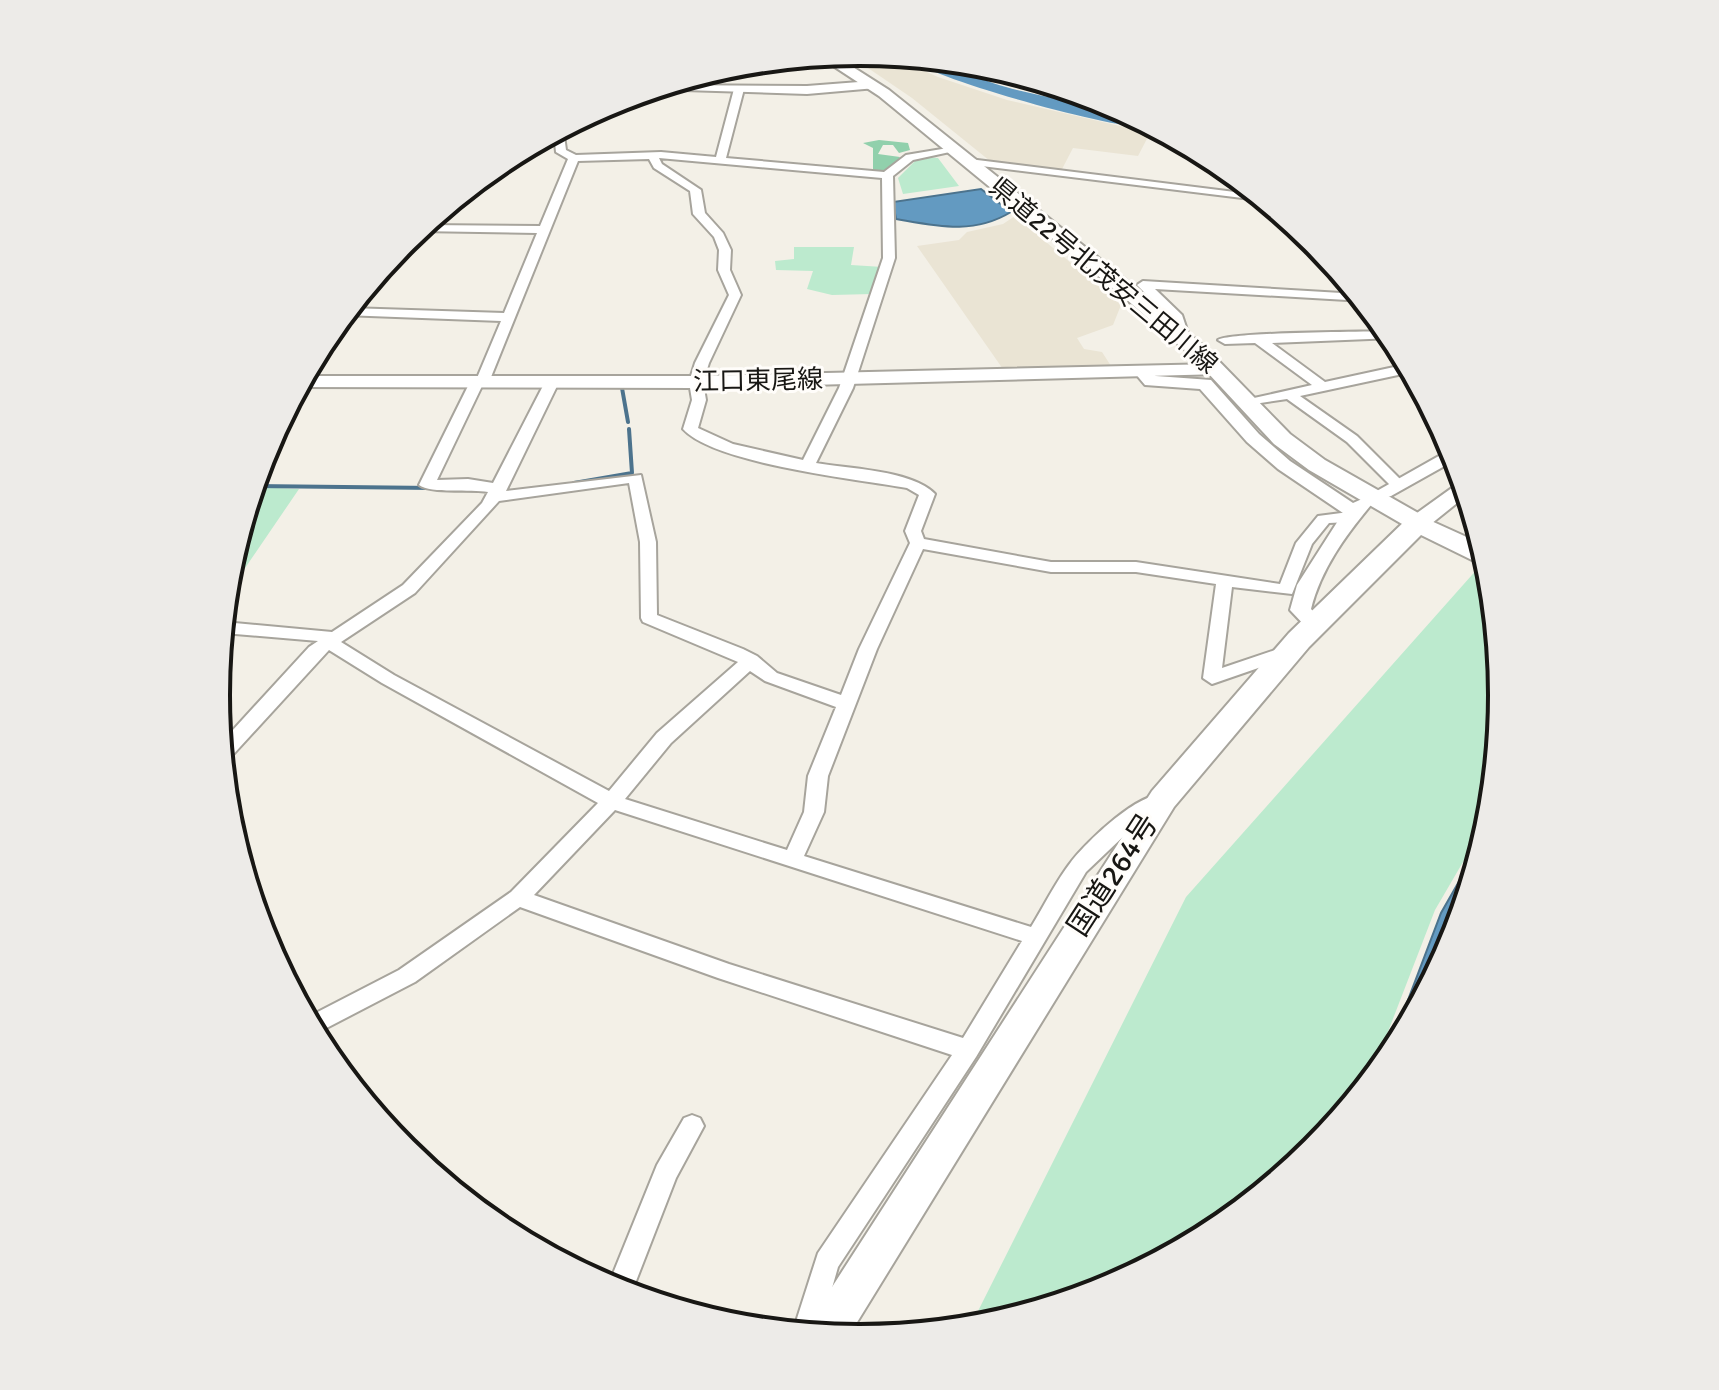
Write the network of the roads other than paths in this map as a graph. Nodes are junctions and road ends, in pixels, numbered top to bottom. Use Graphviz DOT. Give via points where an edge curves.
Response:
graph roads {
  1 [pos="843,66"];
  2 [pos="872,85"];
  3 [pos="692,88"];
  4 [pos="739,89"];
  5 [pos="560,142"];
  6 [pos="961,156"];
  7 [pos="653,157"];
  8 [pos="574,158"];
  9 [pos="720,162"];
  10 [pos="887,175"];
  11 [pos="1242,196"];
  12 [pos="438,228"];
  13 [pos="545,230"];
  14 [pos="1346,297"];
  15 [pos="360,312"];
  16 [pos="507,317"];
  17 [pos="1375,335"];
  18 [pos="1257,338"];
  19 [pos="1183,339"];
  20 [pos="1225,340"];
  21 [pos="1215,370"];
  22 [pos="1398,371"];
  23 [pos="1142,372"];
  24 [pos="846,380"];
  25 [pos="314,382"];
  26 [pos="479,382"];
  27 [pos="552,382"];
  28 [pos="696,382"];
  29 [pos="1324,388"];
  30 [pos="1292,397"];
  31 [pos="1259,401"];
  32 [pos="1443,459"];
  33 [pos="808,464"];
  34 [pos="1390,487"];
  35 [pos="498,493"];
  36 [pos="1455,494"];
  37 [pos="1354,511"];
  38 [pos="1418,523"];
  39 [pos="918,543"];
  40 [pos="1471,548"];
  41 [pos="1225,580"];
  42 [pos="1315,624"];
  43 [pos="235,628"];
  44 [pos="330,639"];
  45 [pos="1289,652"];
  46 [pos="751,660"];
  47 [pos="847,704"];
  48 [pos="233,743"];
  49 [pos="1163,799"];
  50 [pos="612,801"];
  51 [pos="792,860"];
  52 [pos="518,898"];
  53 [pos="1036,937"];
  54 [pos="322,1020"];
  55 [pos="968,1050"];
  56 [pos="692,1126"];
  57 [pos="624,1278"];
  58 [pos="809,1322"];
  59 [pos="831,1323"];
  1 -- 2 [label="main road, 県道22号北茂安三田川線"];
  2 -- 4 [label="street"];
  2 -- 6 [label="main road, 県道22号北茂安三田川線"];
  3 -- 4 [label="street"];
  4 -- 9 [label="street"];
  5 -- 8 [label="street" via="561,152"];
  6 -- 10 [label="street" via="910,157"];
  6 -- 11 [label="street"];
  6 -- 19 [label="main road, 県道22号北茂安三田川線"];
  7 -- 8 [label="street"];
  7 -- 9 [label="street"];
  7 -- 28 [label="street" via="695,190 699,214 725,250 724,270 735,295"];
  8 -- 13 [label="street"];
  9 -- 10 [label="street"];
  10 -- 24 [label="street" via="889,258"];
  12 -- 13 [label="street"];
  13 -- 16 [label="street"];
  14 -- 19 [label="street" via="1143,285 1177,318"];
  15 -- 16 [label="street"];
  16 -- 26 [label="street"];
  17 -- 18 [label="street"];
  18 -- 20 [label="street"];
  18 -- 29 [label="street"];
  19 -- 21 [label="main road, 県道22号北茂安三田川線"];
  21 -- 23 [label="main road, 江口東尾線"];
  21 -- 38 [label="main road, 県道22号北茂安三田川線" via="1282,439"];
  22 -- 29 [label="street"];
  23 -- 24 [label="main road, 江口東尾線"];
  23 -- 37 [label="street" via="1151,381 1201,382 1284,465"];
  24 -- 28 [label="main road, 江口東尾線"];
  24 -- 33 [label="street" via="829,428"];
  25 -- 26 [label="main road, 江口東尾線"];
  26 -- 27 [label="main road, 江口東尾線"];
  26 -- 35 [label="street" via="427,485 468,484"];
  27 -- 28 [label="main road, 江口東尾線"];
  27 -- 35 [label="street"];
  28 -- 33 [label="street" via="699,400 690,429 695,434"];
  29 -- 30 [label="street"];
  30 -- 31 [label="street"];
  30 -- 34 [label="street" via="1352,439"];
  32 -- 34 [label="street"];
  33 -- 39 [label="street" via="923,490 927,499 913,531"];
  35 -- 44 [label="street" via="409,589"];
  35 -- 46 [label="street" via="636,478 648,542 649,618"];
  36 -- 38 [label="main road"];
  37 -- 41 [label="street" via="1324,519 1304,543 1286,590"];
  37 -- 42 [label="street" via="1307,585 1300,610"];
  38 -- 40 [label="highway"];
  38 -- 42 [label="highway, 国道264号"];
  39 -- 41 [label="street" via="1051,567 1136,567"];
  39 -- 47 [label="street"];
  41 -- 45 [label="street" via="1212,678"];
  42 -- 45 [label="highway, 国道264号"];
  43 -- 44 [label="street"];
  44 -- 48 [label="street"];
  44 -- 50 [label="street" via="388,679"];
  45 -- 49 [label="highway, 国道264号"];
  46 -- 47 [label="street" via="771,677"];
  46 -- 50 [label="street" via="664,738"];
  47 -- 51 [label="street" via="818,776 814,812"];
  49 -- 53 [label="street" via="1142,807 1079,866"];
  49 -- 59 [label="highway, 国道264号"];
  50 -- 51 [label="street"];
  50 -- 52 [label="street"];
  51 -- 53 [label="street"];
  52 -- 54 [label="street" via="407,976"];
  52 -- 55 [label="street"];
  53 -- 55 [label="street"];
  55 -- 58 [label="street" via="827,1262"];
  56 -- 57 [label="street" via="666,1173"];
}
